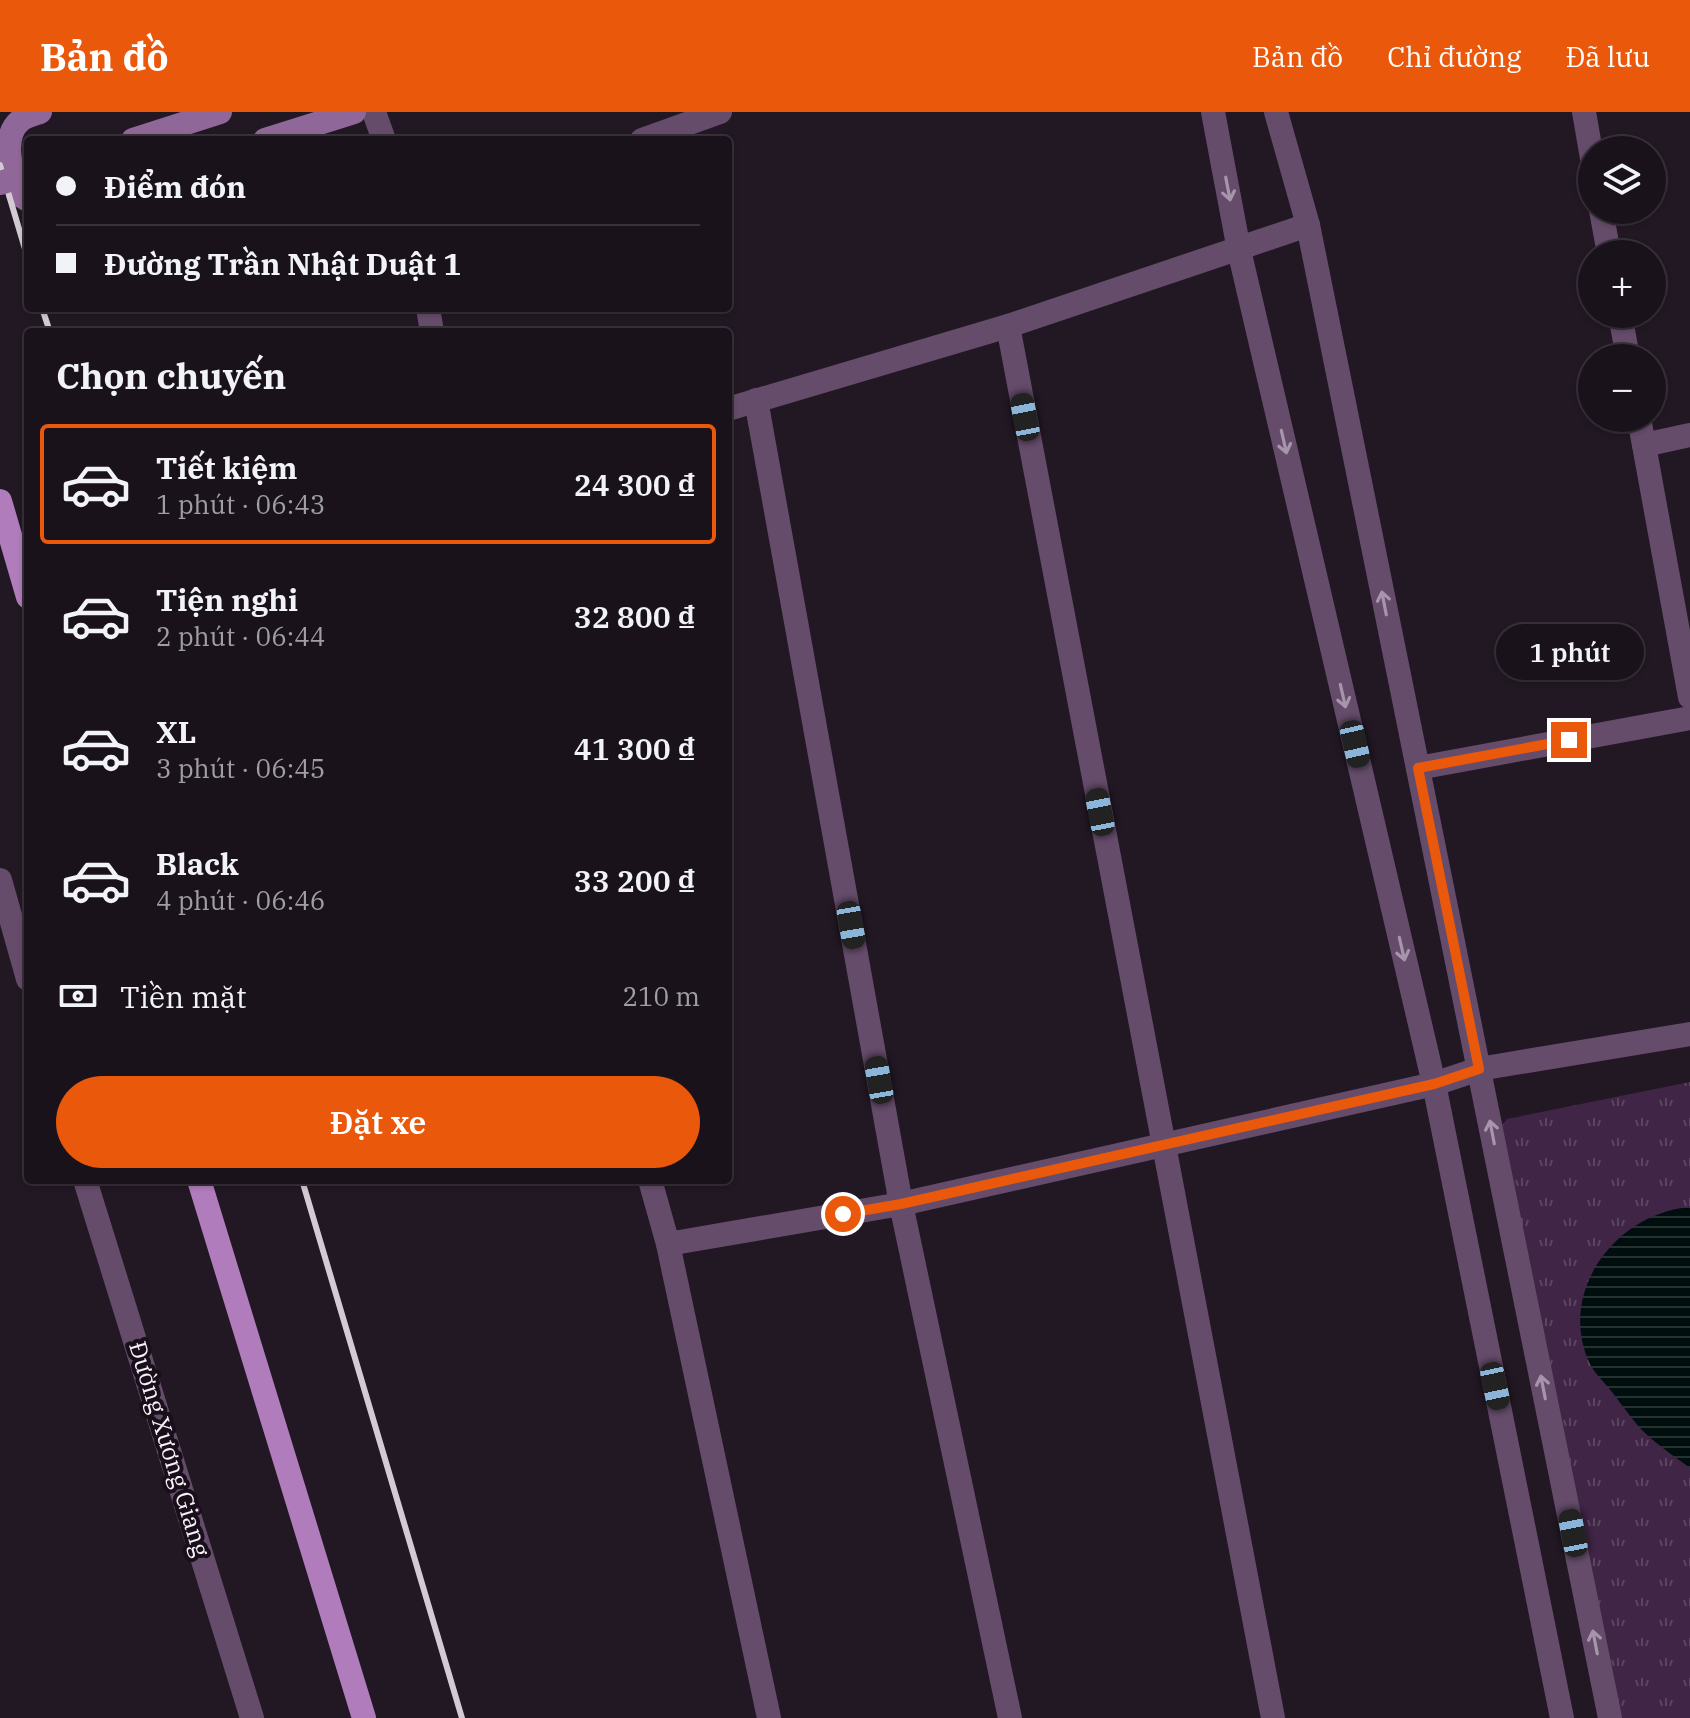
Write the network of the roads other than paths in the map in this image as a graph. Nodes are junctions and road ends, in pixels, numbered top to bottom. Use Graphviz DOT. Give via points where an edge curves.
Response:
graph roads {
  1 [pos="40,112"];
  2 [pos="220,112"];
  3 [pos="354,112"];
  4 [pos="374,112"];
  5 [pos="720,112"];
  6 [pos="1213,112"];
  7 [pos="1276,112"];
  8 [pos="1584,112"];
  9 [pos="145,136"];
  10 [pos="278,136"];
  11 [pos="383,136"];
  12 [pos="653,136"];
  13 [pos="1588,136"];
  14 [pos="24,175"];
  15 [pos="0,183"];
  16 [pos="24,198"];
  17 [pos="1308,225"];
  18 [pos="1239,250"];
  19 [pos="1008,326"];
  20 [pos="756,400"];
  21 [pos="732,408"];
  22 [pos="1642,432"];
  23 [pos="1690,435"];
  24 [pos="1644,445"];
  25 [pos="0,501"];
  26 [pos="24,583"];
  27 [pos="1690,697"];
  28 [pos="1690,718"];
  29 [pos="1418,768"];
  30 [pos="0,880"];
  31 [pos="24,965"];
  32 [pos="1690,1034"];
  33 [pos="1479,1069"];
  34 [pos="1434,1084"];
  35 [pos="1164,1145"];
  36 [pos="86,1184"];
  37 [pos="200,1184"];
  38 [pos="651,1184"];
  39 [pos="901,1204"];
  40 [pos="668,1244"];
  41 [pos="252,1718"];
  42 [pos="364,1718"];
  43 [pos="769,1718"];
  44 [pos="1010,1718"];
  45 [pos="1273,1718"];
  46 [pos="1562,1718"];
  47 [pos="1610,1718"];
  1 -- 16 [label="street" via="20,120 8,139 18,194"];
  2 -- 9 [label="street"];
  3 -- 10 [label="street"];
  4 -- 11 [label="street"];
  5 -- 12 [label="street"];
  6 -- 18 [label="street, one-way"];
  7 -- 17 [label="street"];
  8 -- 13 [label="street"];
  14 -- 15 [label="street, bridge"];
  17 -- 18 [label="street"];
  29 -- 17 [label="street, one-way"];
  18 -- 19 [label="street"];
  18 -- 34 [label="street, one-way"];
  19 -- 20 [label="street"];
  19 -- 35 [label="street"];
  20 -- 21 [label="street"];
  20 -- 39 [label="street"];
  22 -- 24 [label="street"];
  23 -- 24 [label="street"];
  24 -- 27 [label="street"];
  25 -- 26 [label="main road"];
  28 -- 29 [label="street"];
  29 -- 33 [label="street"];
  30 -- 31 [label="street"];
  32 -- 33 [label="street"];
  33 -- 34 [label="street"];
  47 -- 33 [label="street, one-way"];
  34 -- 35 [label="street"];
  34 -- 46 [label="street"];
  35 -- 39 [label="street"];
  35 -- 45 [label="street"];
  36 -- 41 [label="street, Đường Xương Giang"];
  37 -- 42 [label="main road"];
  38 -- 40 [label="street"];
  39 -- 40 [label="street"];
  39 -- 44 [label="street"];
  40 -- 43 [label="street"];
}
